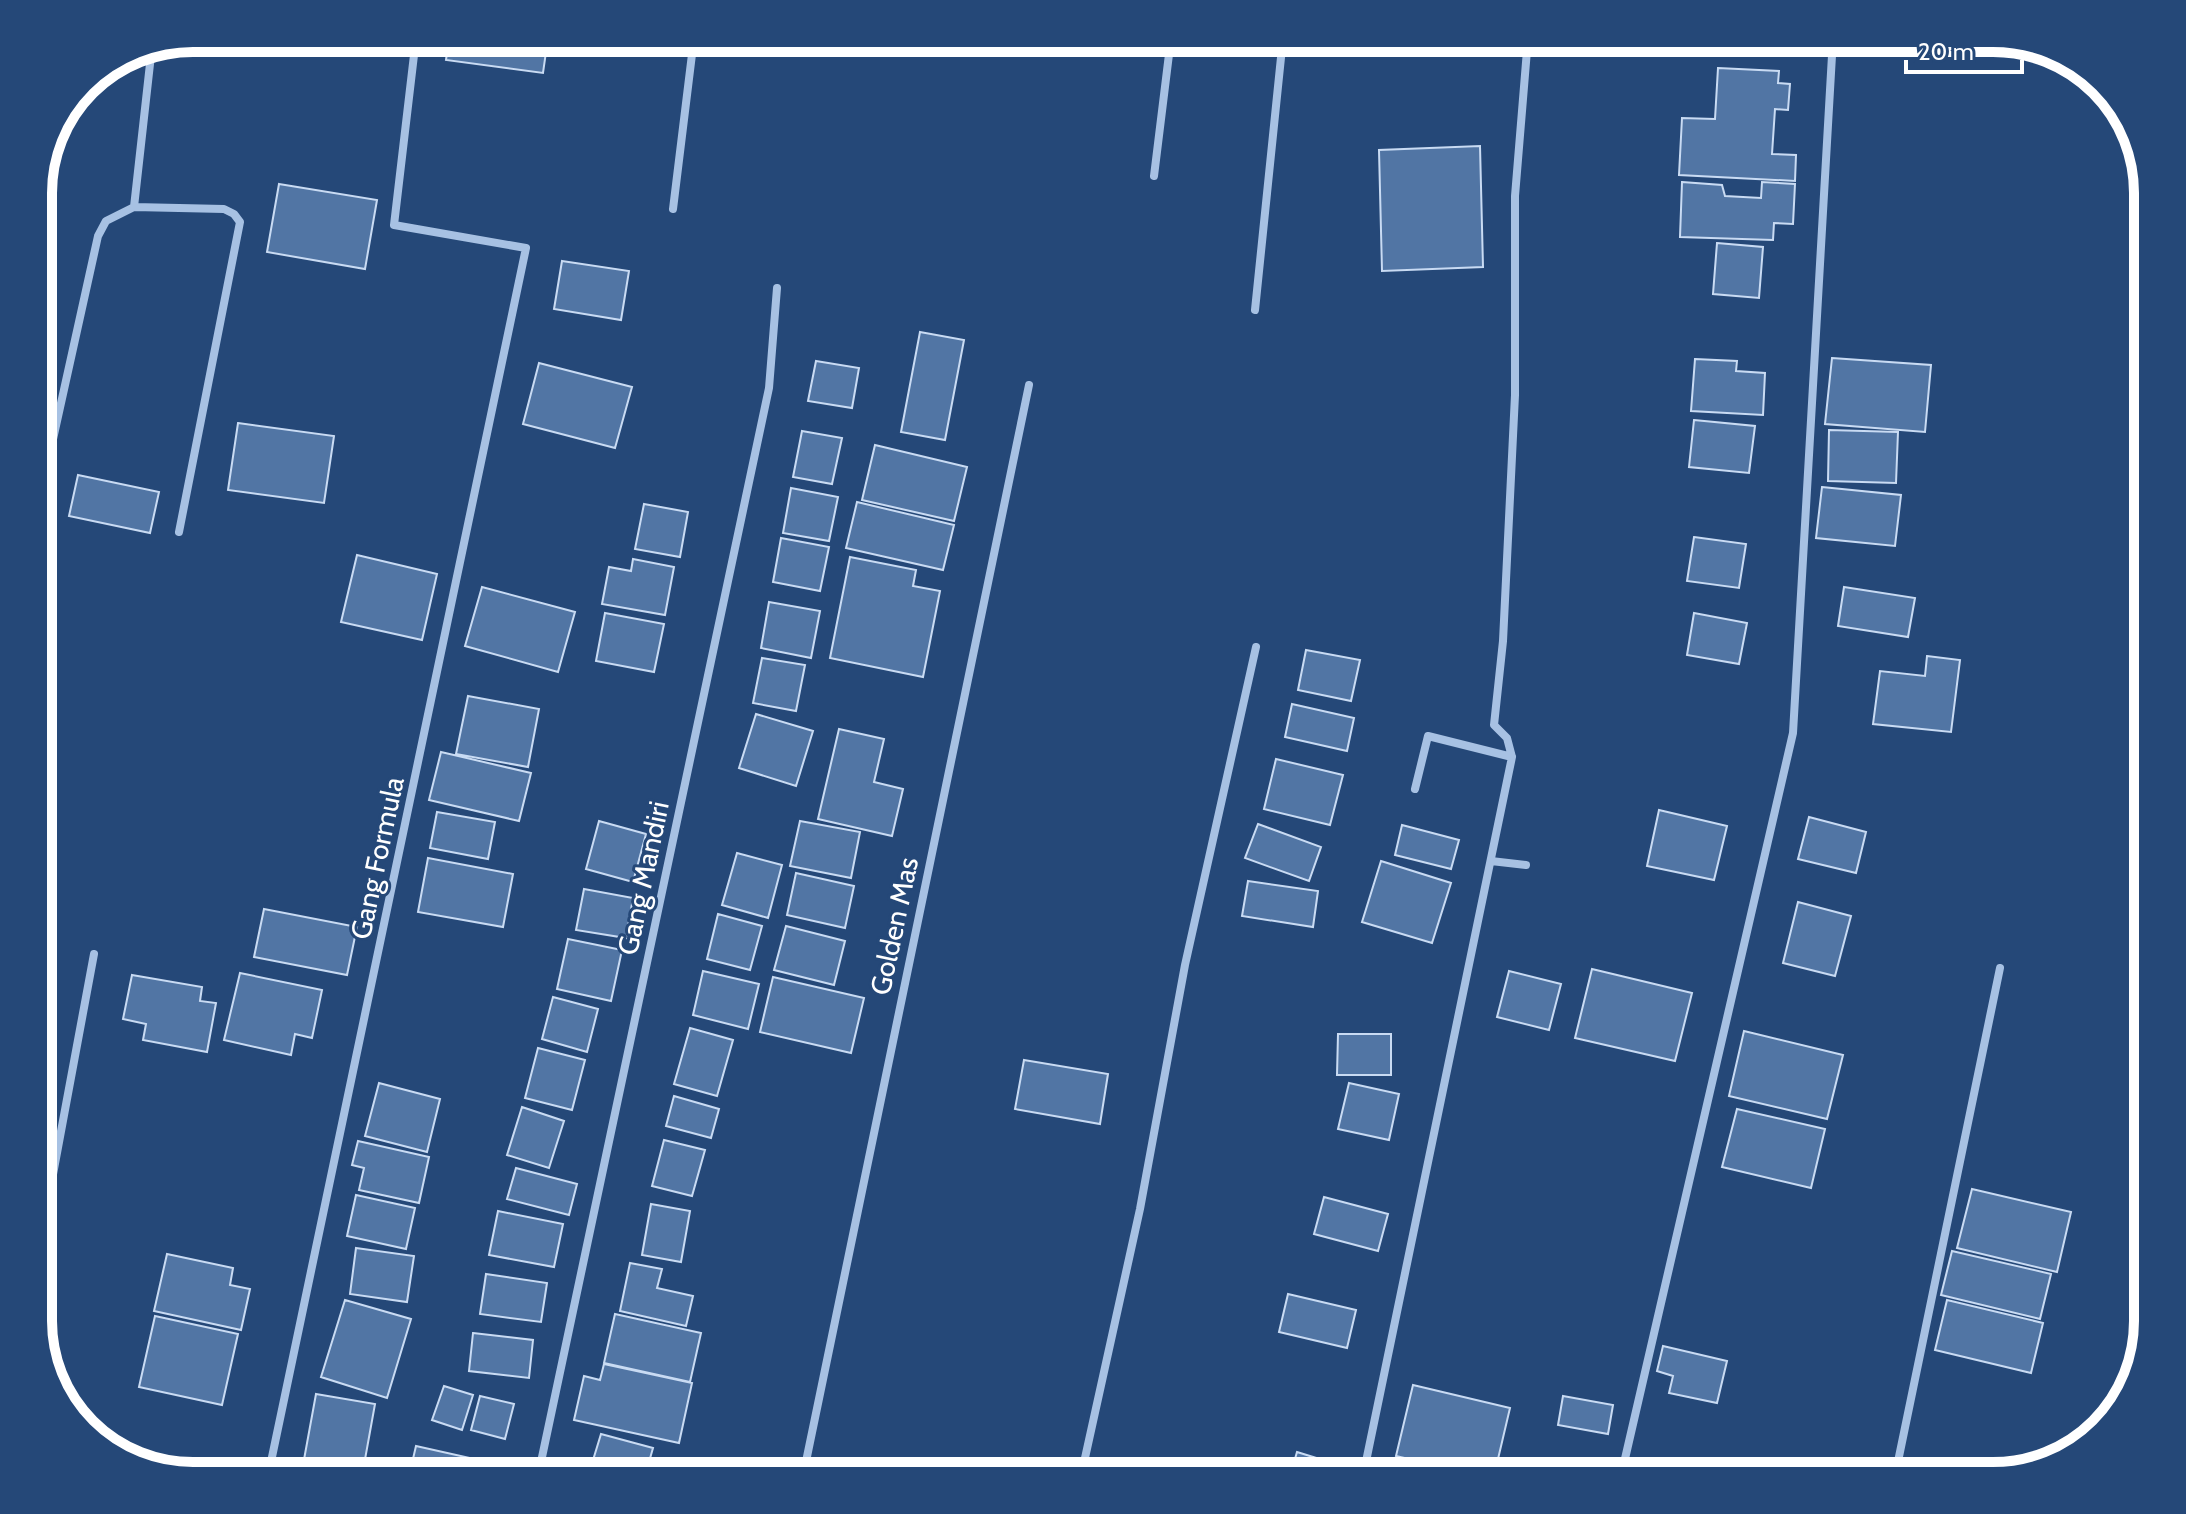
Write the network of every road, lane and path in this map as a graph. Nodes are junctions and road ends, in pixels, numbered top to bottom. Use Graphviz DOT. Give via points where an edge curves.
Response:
graph roads {
  1 [pos="414,52"];
  2 [pos="692,52"];
  3 [pos="1169,52"];
  4 [pos="1282,52"];
  5 [pos="1527,52"];
  6 [pos="1832,52"];
  7 [pos="151,59"];
  8 [pos="1154,176"];
  9 [pos="134,207"];
  10 [pos="673,209"];
  11 [pos="777,288"];
  12 [pos="1255,310"];
  13 [pos="1029,385"];
  14 [pos="52,444"];
  15 [pos="179,532"];
  16 [pos="1256,647"];
  17 [pos="1512,757"];
  18 [pos="1415,789"];
  19 [pos="1491,861"];
  20 [pos="1526,865"];
  21 [pos="94,954"];
  22 [pos="2000,968"];
  23 [pos="52,1180"];
  24 [pos="271,1462"];
  25 [pos="541,1462"];
  26 [pos="806,1462"];
  27 [pos="1084,1462"];
  28 [pos="1366,1462"];
  29 [pos="1624,1462"];
  30 [pos="1898,1462"];
  1 -- 24 [label="street, Gang Formula" via="394,225 526,248"];
  2 -- 10 [label="street"];
  3 -- 8 [label="street"];
  4 -- 12 [label="street"];
  5 -- 17 [label="street" via="1515,196 1515,395 1503,641 1494,725 1507,738"];
  6 -- 29 [label="street" via="1793,733"];
  7 -- 9 [label="street"];
  9 -- 14 [label="street" via="106,221 98,236"];
  9 -- 15 [label="street" via="224,209 240,222"];
  11 -- 25 [label="street, Gang Mandiri" via="769,388"];
  13 -- 26 [label="street, Golden Mas"];
  16 -- 27 [label="street"];
  17 -- 18 [label="street" via="1428,736"];
  17 -- 19 [label="street"];
  19 -- 20 [label="street"];
  19 -- 28 [label="street"];
  21 -- 23 [label="street"];
  22 -- 30 [label="street"];
}
